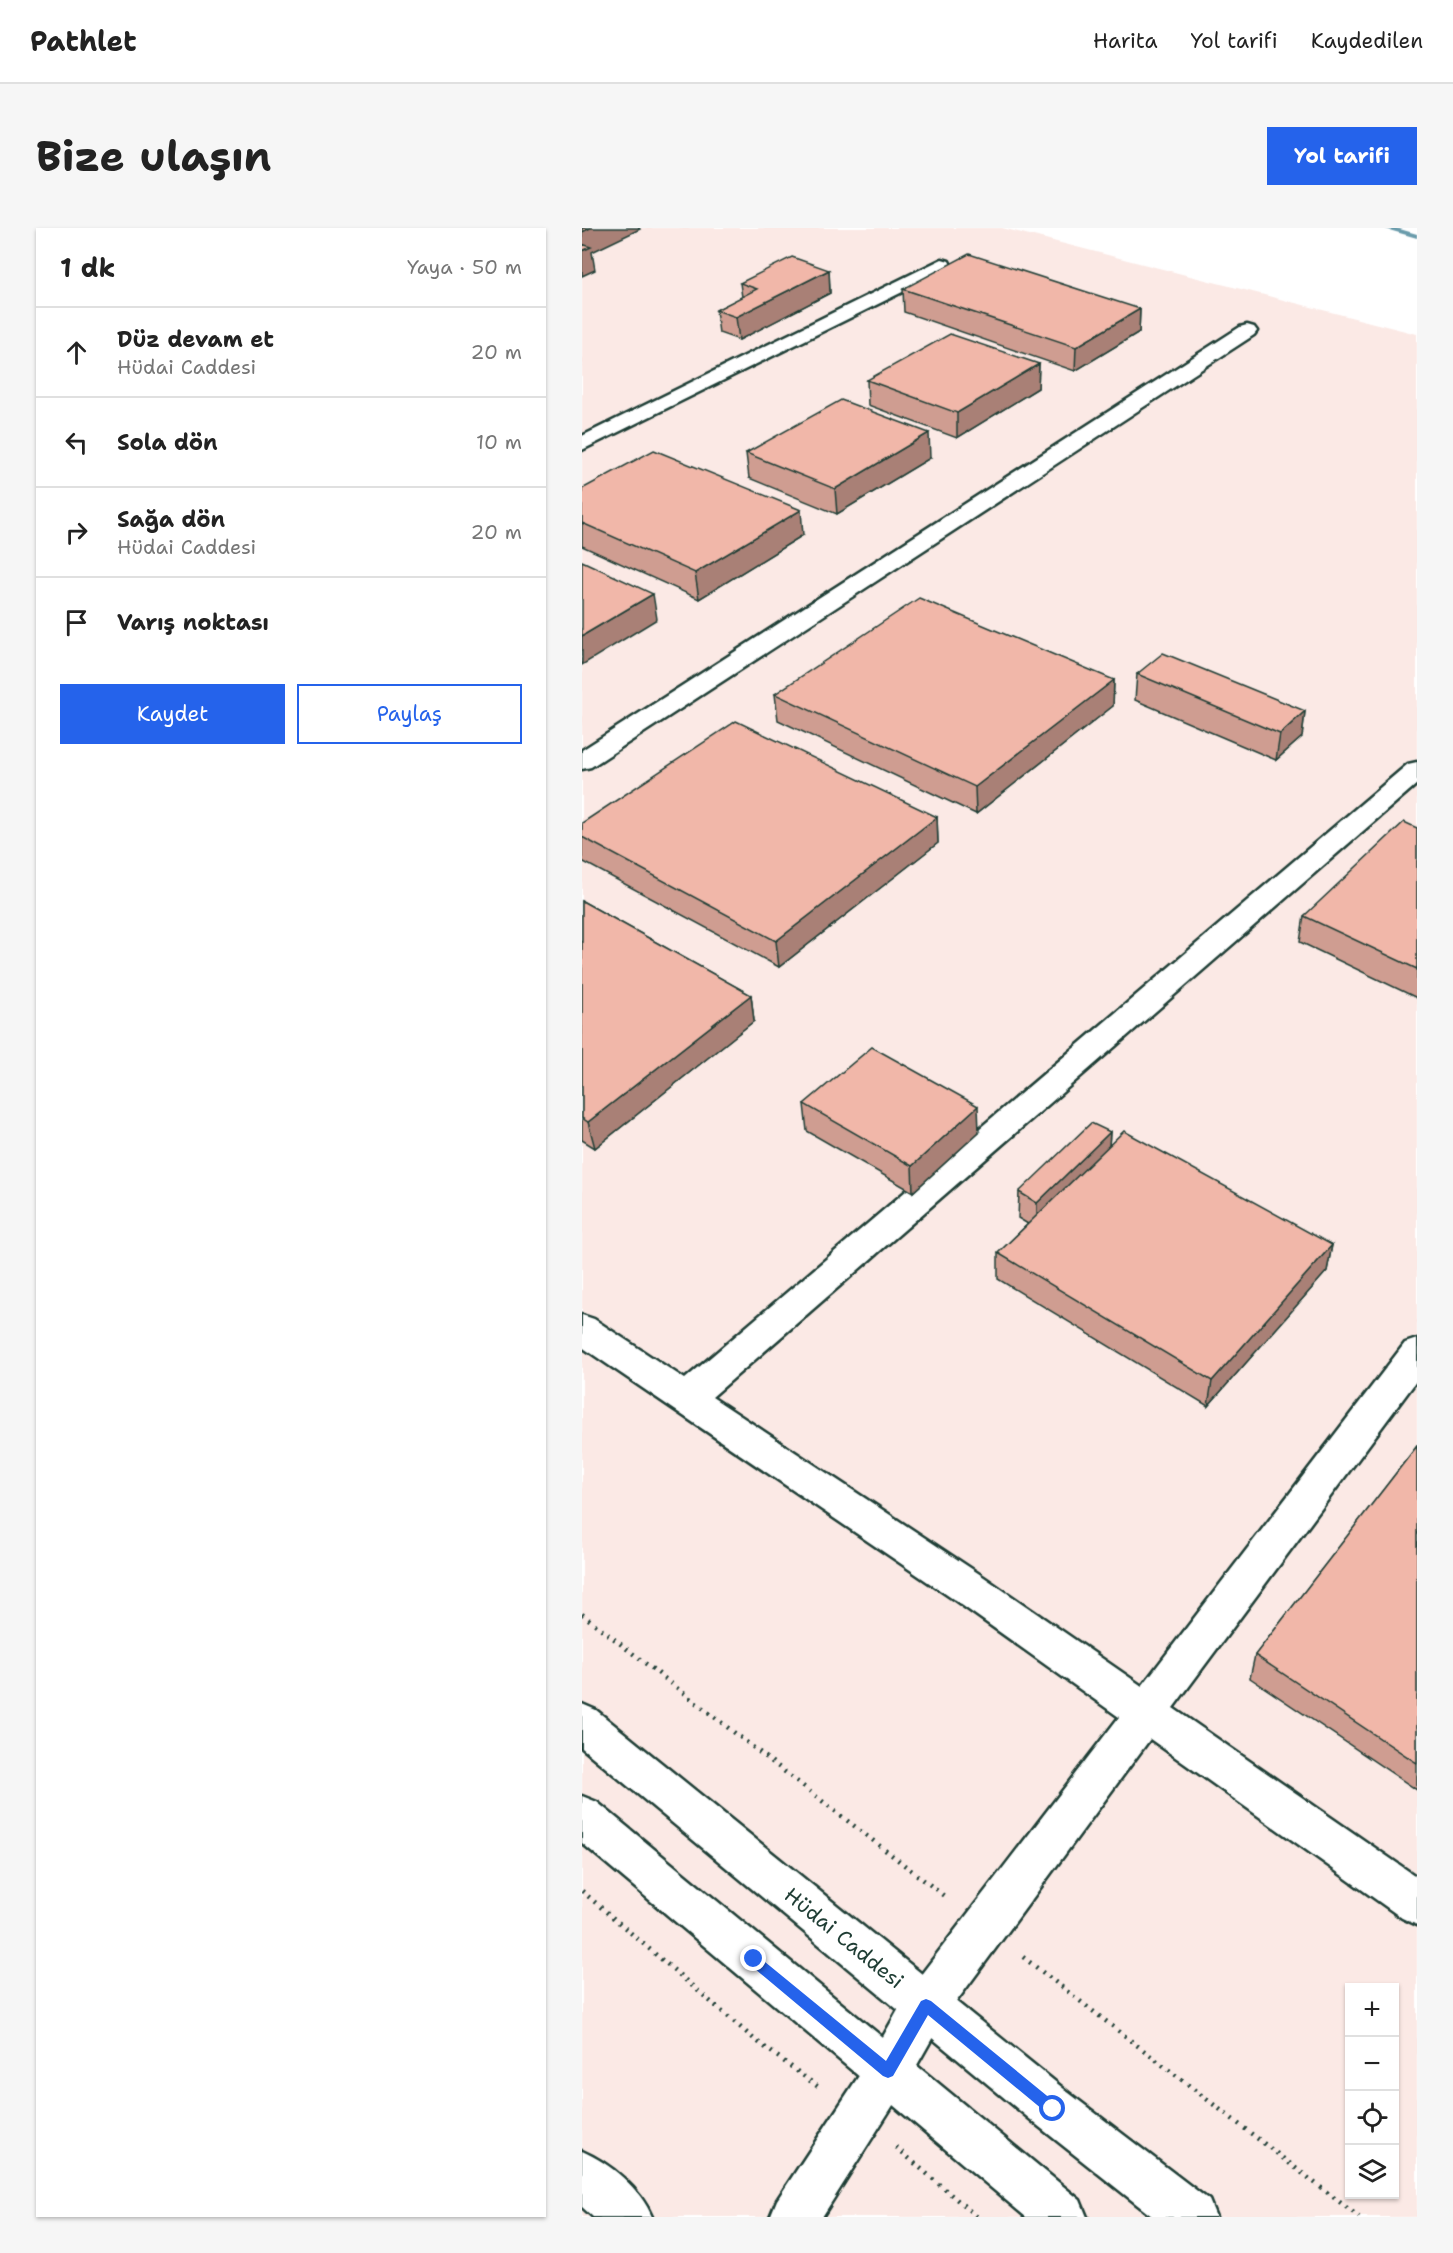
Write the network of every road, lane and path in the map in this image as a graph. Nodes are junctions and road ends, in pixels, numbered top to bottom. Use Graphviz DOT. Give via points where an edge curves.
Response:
graph roads {
  1 [pos="942,265"];
  2 [pos="1247,331"];
  3 [pos="582,444"];
  4 [pos="582,760"];
  5 [pos="1417,770"];
  6 [pos="582,1329"];
  7 [pos="1417,1353"];
  8 [pos="686,1399"];
  9 [pos="1145,1714"];
  10 [pos="582,1723"];
  11 [pos="582,1816"];
  12 [pos="582,1890"];
  13 [pos="1417,1903"];
  14 [pos="926,2005"];
  15 [pos="888,2072"];
  16 [pos="858,2118"];
  17 [pos="582,2175"];
  18 [pos="628,2217"];
  19 [pos="794,2217"];
  20 [pos="977,2217"];
  21 [pos="1063,2217"];
  22 [pos="1192,2217"];
  1 -- 3 [label="street"];
  2 -- 4 [label="street"];
  5 -- 8 [label="street"];
  6 -- 8 [label="street"];
  7 -- 9 [label="street"];
  8 -- 9 [label="street" via="970,1589"];
  9 -- 13 [label="street"];
  9 -- 14 [label="street"];
  10 -- 14 [label="street, Hüdai Caddesi"];
  11 -- 15 [label="street"];
  12 -- 16 [label="path" via="754,2038"];
  14 -- 15 [label="street"];
  14 -- 22 [label="street, Hüdai Caddesi"];
  15 -- 16 [label="street"];
  15 -- 21 [label="street"];
  16 -- 19 [label="street"];
  16 -- 20 [label="path"];
  17 -- 18 [label="street"];
}
